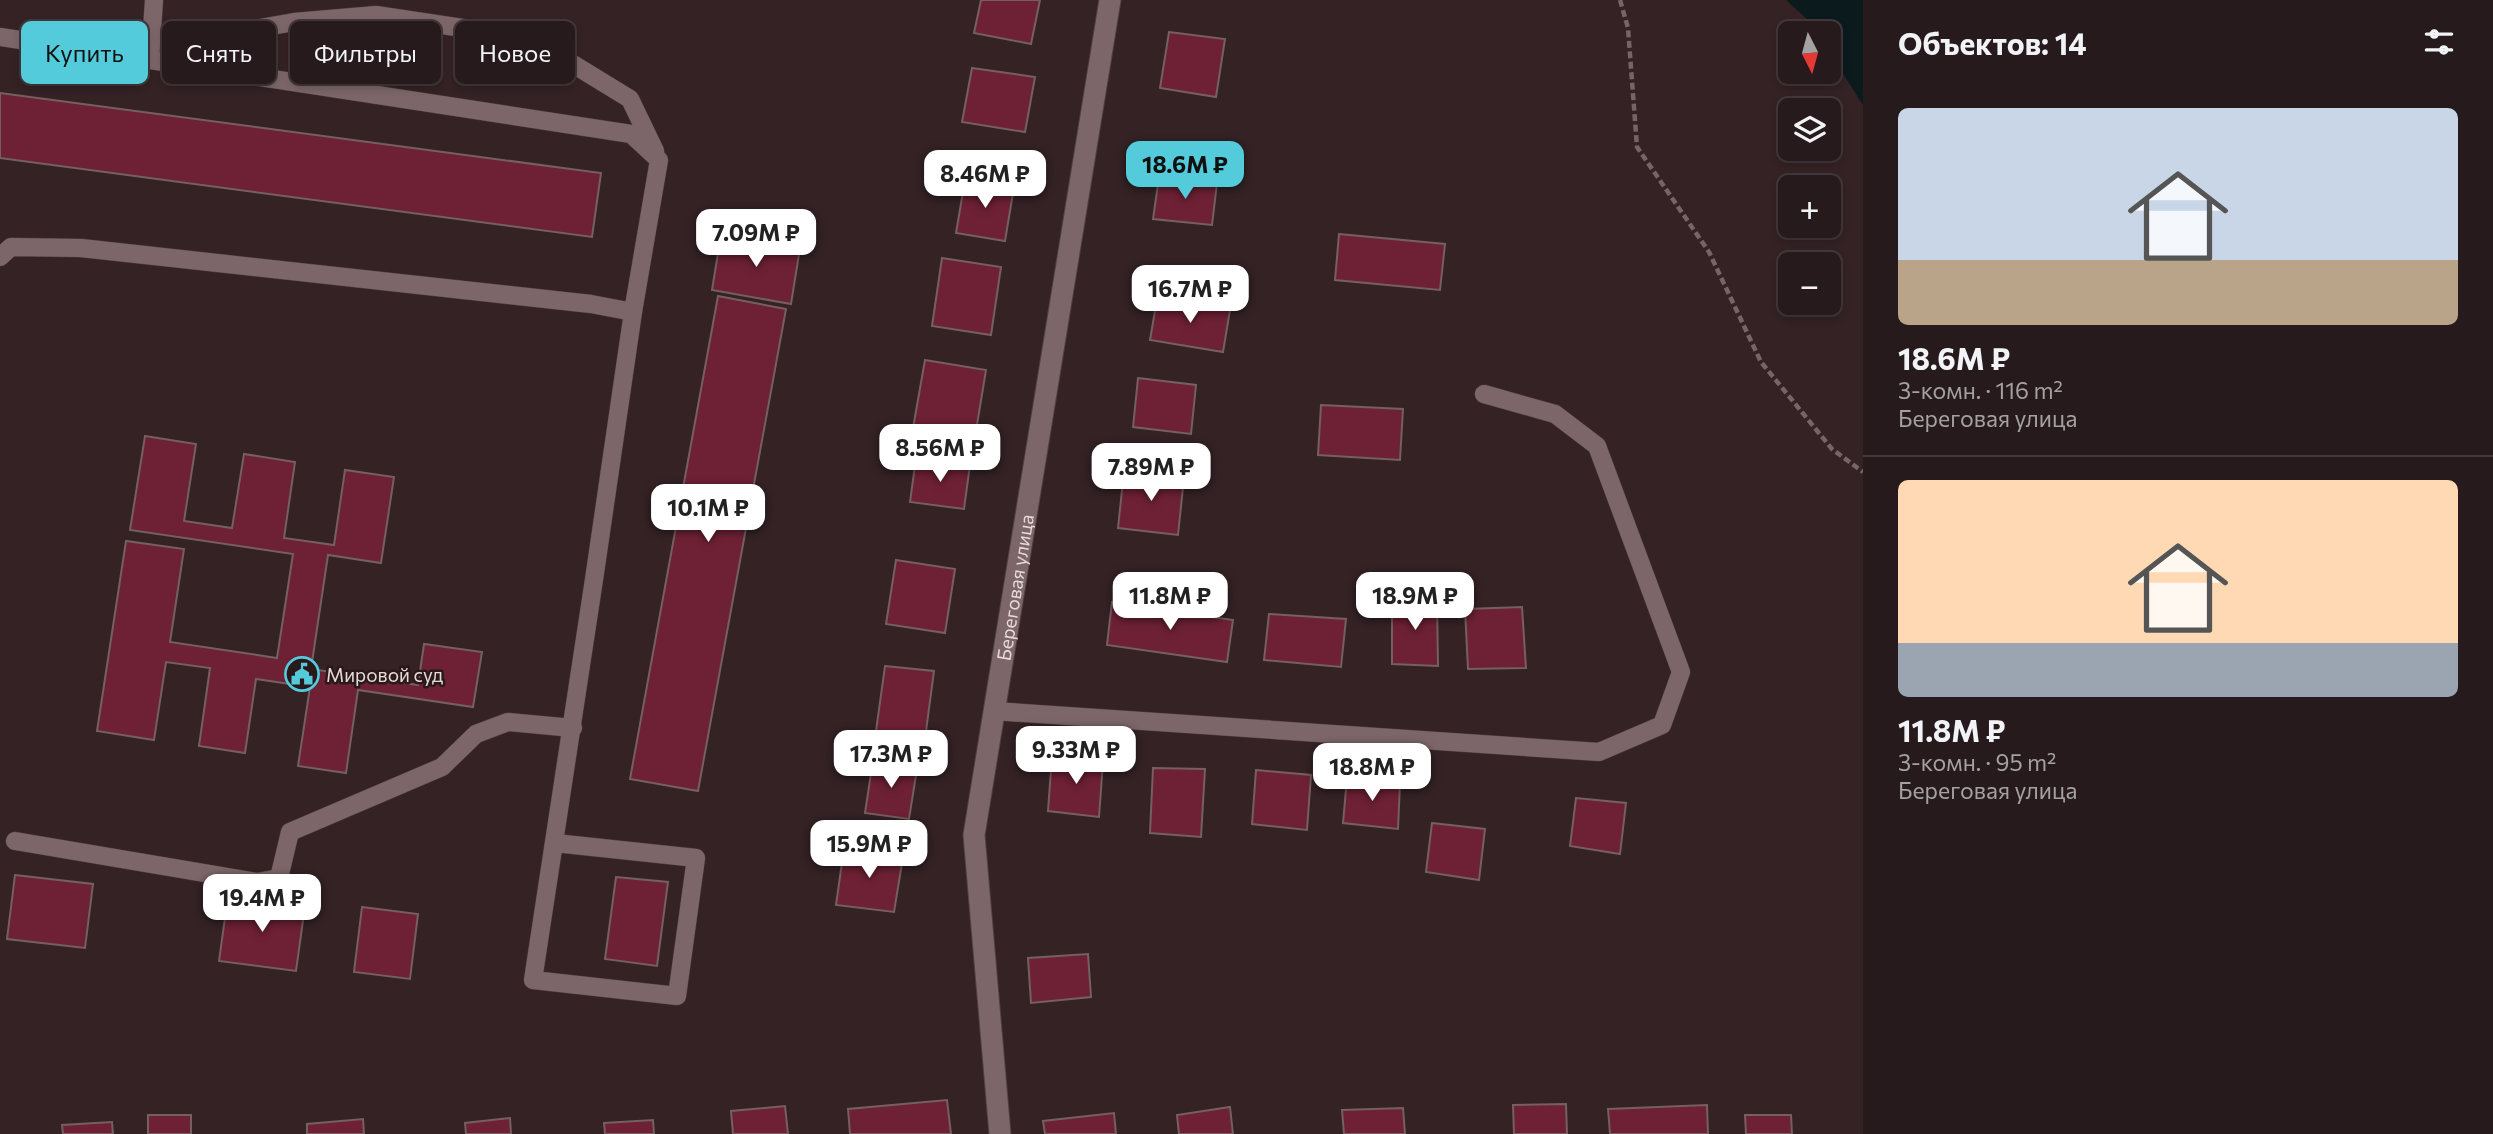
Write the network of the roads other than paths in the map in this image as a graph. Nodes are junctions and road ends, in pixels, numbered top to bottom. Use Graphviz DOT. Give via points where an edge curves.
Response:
graph roads {
  1 [pos="155,0"];
  2 [pos="1110,0"];
  3 [pos="276,25"];
  4 [pos="0,37"];
  5 [pos="150,60"];
  6 [pos="162,62"];
  7 [pos="276,79"];
  8 [pos="659,160"];
  9 [pos="0,257"];
  10 [pos="634,312"];
  11 [pos="1484,394"];
  12 [pos="994,711"];
  13 [pos="573,728"];
  14 [pos="15,841"];
  15 [pos="555,843"];
  16 [pos="1000,1134"];
  1 -- 5 [label="lane"];
  2 -- 12 [label="street, Береговая улица"];
  3 -- 8 [label="lane" via="376,15 489,32 563,58 630,99"];
  4 -- 5 [label="lane"];
  5 -- 6 [label="lane"];
  7 -- 8 [label="lane" via="631,134"];
  8 -- 10 [label="lane"];
  9 -- 10 [label="lane" via="11,247 81,248"];
  10 -- 13 [label="lane"];
  11 -- 12 [label="lane" via="1555,414 1597,446 1681,672 1662,725 1599,752"];
  12 -- 16 [label="street, Береговая улица" via="974,835"];
  13 -- 14 [label="lane" via="508,722 476,734 442,767 290,832 279,878 257,882"];
  13 -- 15 [label="lane"];
  15 -- 15 [label="lane" via="534,980 677,996 696,858"];
}
